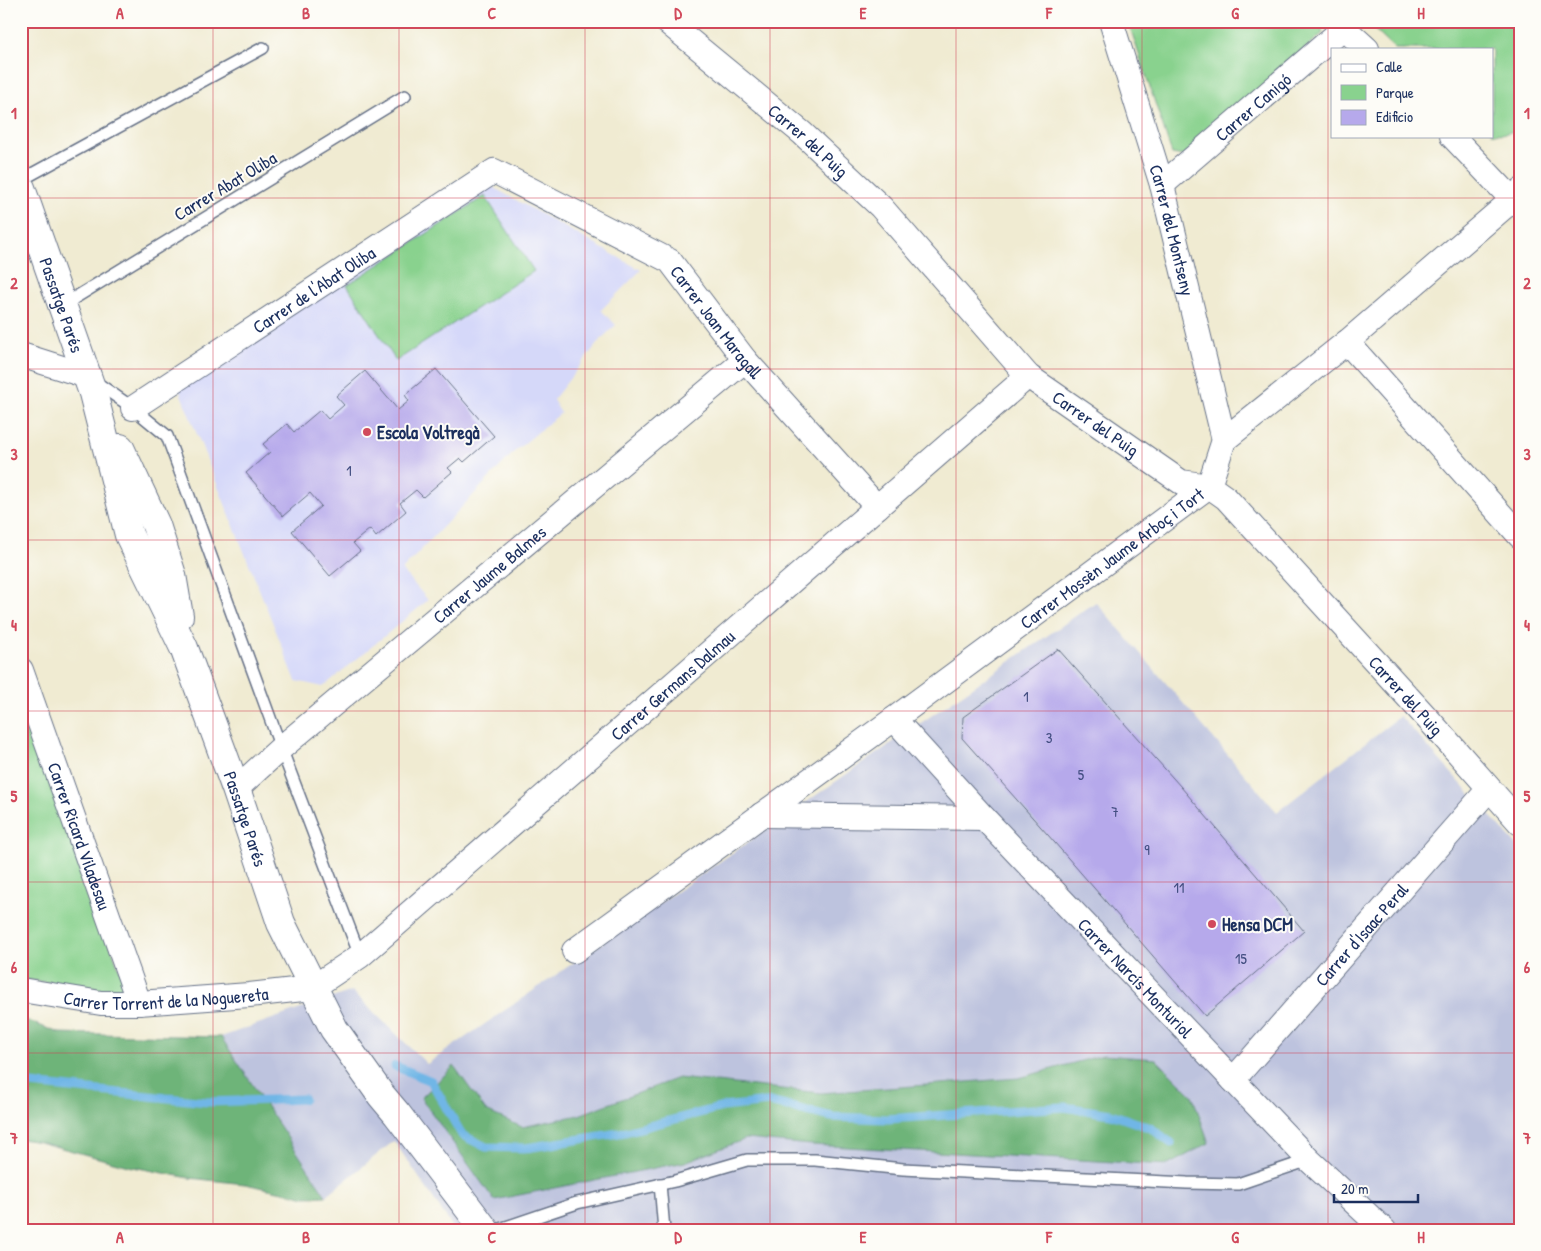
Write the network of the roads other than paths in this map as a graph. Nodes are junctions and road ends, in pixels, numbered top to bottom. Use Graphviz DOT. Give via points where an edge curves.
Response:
graph roads {
  1 [pos="666,21"];
  2 [pos="1112,21"];
  3 [pos="1340,24"];
  4 [pos="263,48"];
  5 [pos="1365,48"];
  6 [pos="405,96"];
  7 [pos="1454,138"];
  8 [pos="494,171"];
  9 [pos="21,180"];
  10 [pos="1162,185"];
  11 [pos="21,188"];
  12 [pos="1517,198"];
  13 [pos="63,305"];
  14 [pos="1347,342"];
  15 [pos="21,355"];
  16 [pos="745,360"];
  17 [pos="1028,376"];
  18 [pos="90,384"];
  19 [pos="133,408"];
  20 [pos="1224,440"];
  21 [pos="1209,486"];
  22 [pos="877,507"];
  23 [pos="1520,536"];
  24 [pos="21,670"];
  25 [pos="894,719"];
  26 [pos="281,748"];
  27 [pos="236,789"];
  28 [pos="1490,789"];
  29 [pos="761,815"];
  30 [pos="984,818"];
  31 [pos="1520,823"];
  32 [pos="574,951"];
  33 [pos="360,956"];
  34 [pos="312,988"];
  35 [pos="21,990"];
  36 [pos="139,1003"];
  37 [pos="1233,1080"];
  38 [pos="1309,1160"];
  39 [pos="660,1184"];
  40 [pos="485,1230"];
  41 [pos="497,1230"];
  42 [pos="664,1230"];
  43 [pos="1384,1230"];
  1 -- 17 [label="street, Carrer del Puig" via="802,133 882,208"];
  2 -- 10 [label="street, Carrer del Montseny"];
  3 -- 5 [label="street"];
  3 -- 10 [label="street, Carrer Canigó"];
  4 -- 9 [label="lane"];
  6 -- 13 [label="lane, Carrer Abat Oliba"];
  7 -- 12 [label="street"];
  8 -- 16 [label="street, Carrer Joan Maragall" via="670,261"];
  8 -- 19 [label="street, Carrer de l'Abat Oliba"];
  10 -- 20 [label="street, Carrer del Montseny"];
  11 -- 13 [label="street, Passatge Parés"];
  12 -- 14 [label="street"];
  13 -- 18 [label="street, Passatge Parés"];
  14 -- 20 [label="street"];
  14 -- 23 [label="street"];
  15 -- 18 [label="street"];
  16 -- 22 [label="street, Carrer Joan Maragall"];
  16 -- 26 [label="street, Carrer Jaume Balmes"];
  17 -- 21 [label="street, Carrer del Puig" via="1181,482"];
  17 -- 22 [label="street, Carrer Germans Dalmau"];
  18 -- 19 [label="lane"];
  18 -- 27 [label="street, Passatge Parés" via="129,535 184,648"];
  19 -- 26 [label="lane" via="167,436"];
  20 -- 21 [label="street, Carrer Mossèn Jaume Arboç i Tort"];
  21 -- 25 [label="street, Carrer Mossèn Jaume Arboç i Tort"];
  21 -- 28 [label="street, Carrer del Puig" via="1226,498"];
  22 -- 33 [label="street, Carrer Germans Dalmau"];
  24 -- 36 [label="street, Carrer Ricard Viladesau"];
  25 -- 29 [label="street, Carrer Mossèn Jaume Arboç i Tort"];
  25 -- 30 [label="street, Carrer Narcís Monturiol"];
  26 -- 27 [label="street, Carrer Jaume Balmes"];
  26 -- 33 [label="lane"];
  27 -- 34 [label="street, Passatge Parés" via="281,923"];
  28 -- 31 [label="street, Carrer del Puig"];
  28 -- 37 [label="street, Carrer d'Isaac Peral"];
  29 -- 30 [label="street"];
  29 -- 32 [label="street, Carrer Mossèn Jaume Arboç i Tort"];
  30 -- 37 [label="street, Carrer Narcís Monturiol"];
  33 -- 34 [label="street, Carrer Germans Dalmau"];
  34 -- 36 [label="street, Carrer Torrent de la Noguereta"];
  34 -- 40 [label="street, Passatge Parés" via="334,1029 361,1068"];
  35 -- 36 [label="street, Carrer Torrent de la Noguereta" via="101,1003"];
  37 -- 38 [label="street, Carrer Narcís Monturiol"];
  38 -- 39 [label="lane" via="1238,1184 903,1169 815,1160 747,1160"];
  38 -- 43 [label="street, Carrer Narcís Monturiol"];
  39 -- 41 [label="lane" via="577,1203"];
  39 -- 42 [label="lane"];
}
